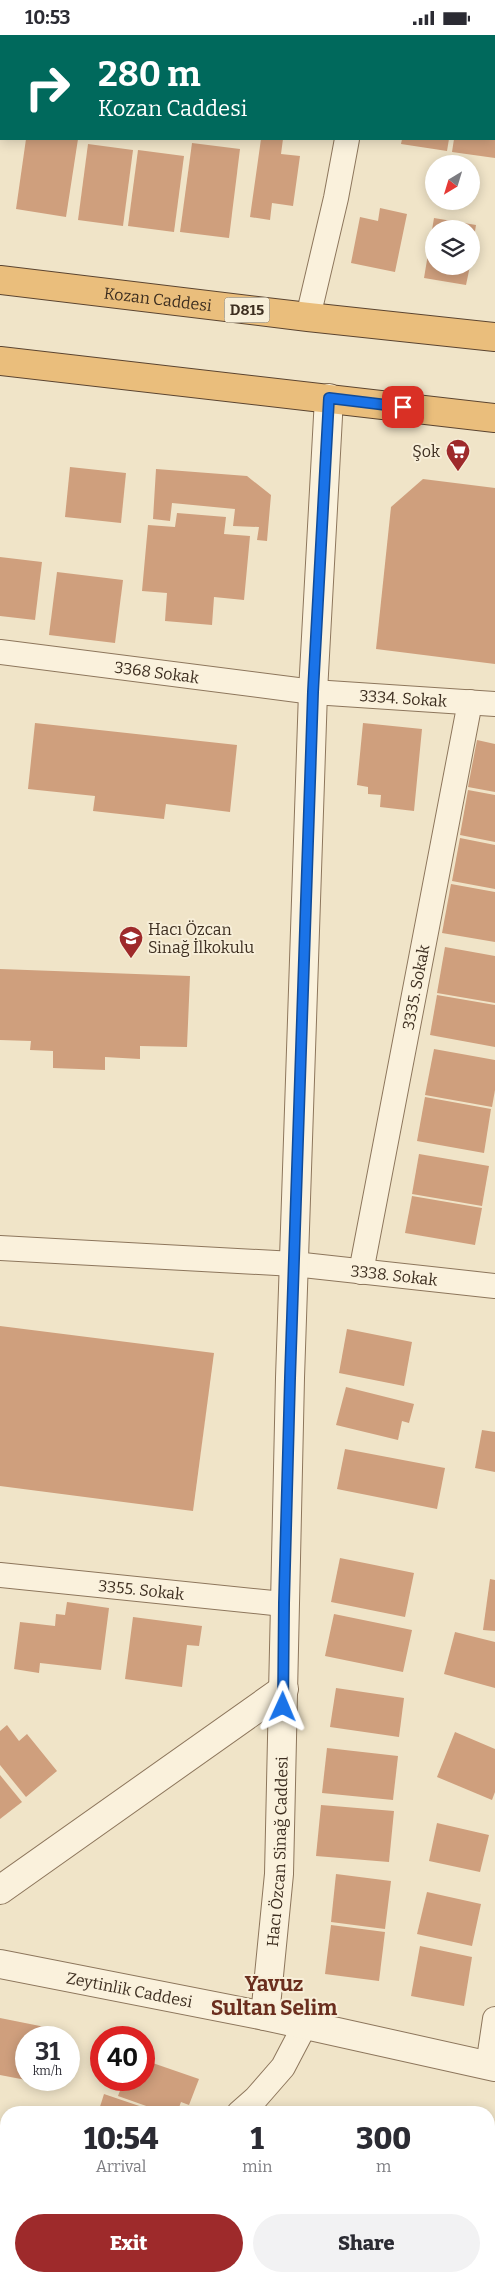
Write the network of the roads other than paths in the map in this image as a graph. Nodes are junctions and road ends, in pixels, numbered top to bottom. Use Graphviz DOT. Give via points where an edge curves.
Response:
graph roads {
  1 [pos="347,140"];
  2 [pos="0,280"];
  3 [pos="308,317"];
  4 [pos="495,337"];
  5 [pos="0,361"];
  6 [pos="329,398"];
  7 [pos="495,418"];
  8 [pos="0,652"];
  9 [pos="313,692"];
  10 [pos="470,701"];
  11 [pos="495,704"];
  12 [pos="0,1248"];
  13 [pos="294,1265"];
  14 [pos="361,1272"];
  15 [pos="495,1286"];
  16 [pos="0,1575"];
  17 [pos="284,1603"];
  18 [pos="284,1689"];
  19 [pos="0,1890"];
  20 [pos="0,1964"];
  21 [pos="266,2016"];
  22 [pos="495,2019"];
  23 [pos="305,2025"];
  24 [pos="492,2066"];
  25 [pos="247,2106"];
  1 -- 3 [label="street"];
  2 -- 3 [label="highway, Kozan Caddesi / D815"];
  3 -- 4 [label="highway, Kozan Caddesi / D815"];
  5 -- 6 [label="highway"];
  6 -- 7 [label="highway"];
  6 -- 9 [label="street, Hacı Özcan Sinağ Caddesi"];
  8 -- 9 [label="street, 3368 Sokak"];
  9 -- 10 [label="street, 3334. Sokak"];
  9 -- 13 [label="street, Hacı Özcan Sinağ Caddesi"];
  10 -- 11 [label="street, 3334. Sokak"];
  10 -- 14 [label="street, 3335. Sokak"];
  12 -- 13 [label="street, 3338. Sokak"];
  13 -- 14 [label="street, 3338. Sokak"];
  13 -- 17 [label="street, Hacı Özcan Sinağ Caddesi"];
  14 -- 15 [label="street, 3338. Sokak"];
  16 -- 17 [label="street, 3355. Sokak"];
  17 -- 18 [label="street, Hacı Özcan Sinağ Caddesi"];
  18 -- 19 [label="street"];
  18 -- 21 [label="street, Hacı Özcan Sinağ Caddesi" via="279,1874"];
  20 -- 21 [label="street, Zeytinlik Caddesi"];
  21 -- 23 [label="street, Zeytinlik Caddesi"];
  22 -- 24 [label="street"];
  23 -- 24 [label="street, Zeytinlik Caddesi"];
  23 -- 25 [label="street" via="283,2067"];
}
